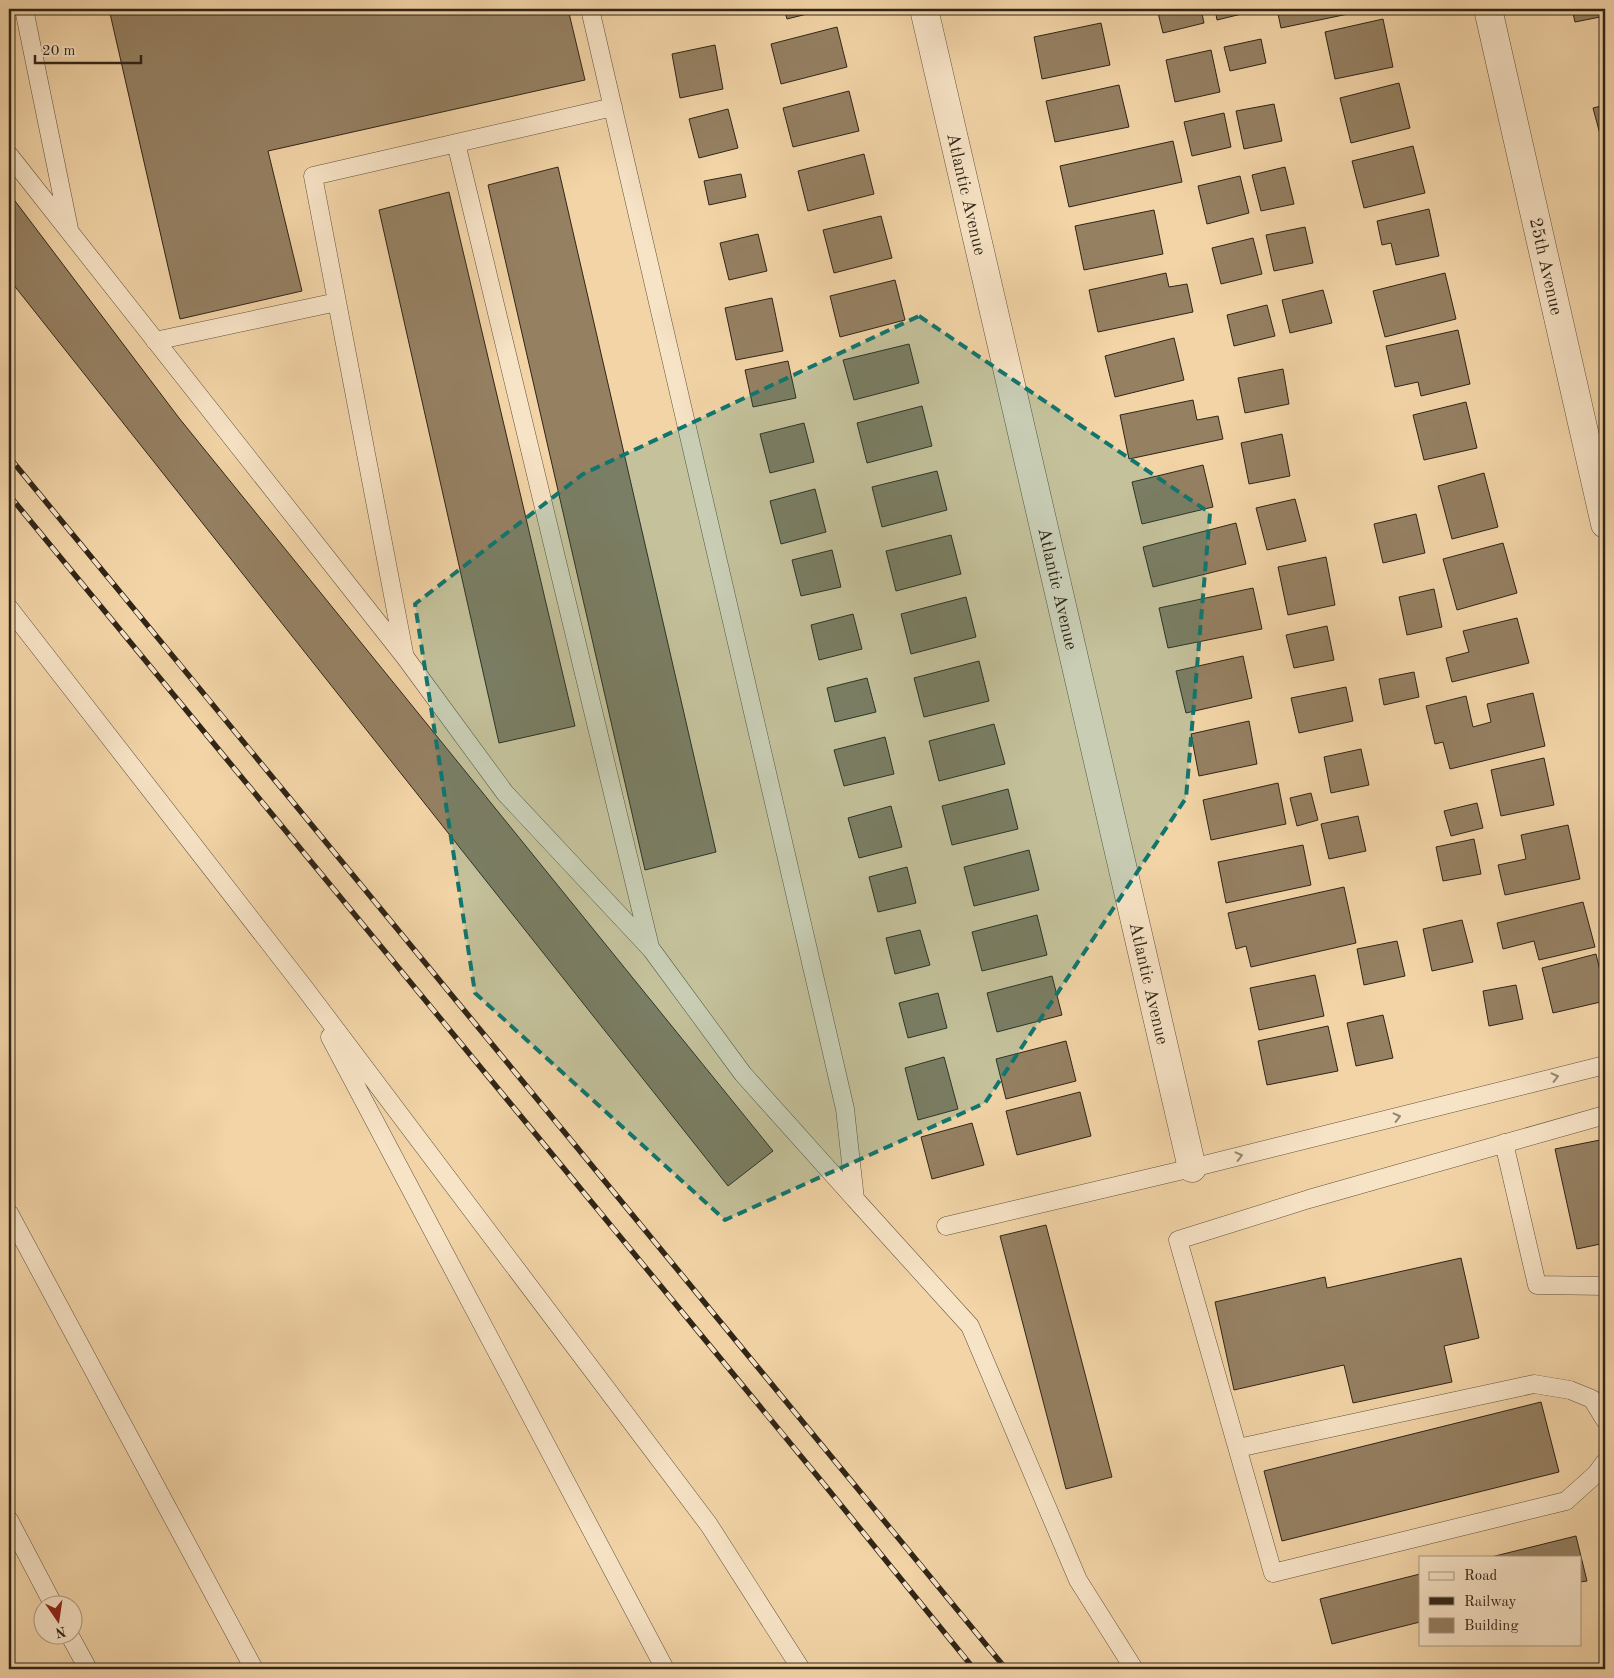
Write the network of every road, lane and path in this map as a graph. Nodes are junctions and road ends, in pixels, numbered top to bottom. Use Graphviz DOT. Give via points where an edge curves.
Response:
graph roads {
  1 [pos="24,9"];
  2 [pos="590,9"];
  3 [pos="924,9"];
  4 [pos="1488,9"];
  5 [pos="613,107"];
  6 [pos="456,143"];
  7 [pos="9,155"];
  8 [pos="70,235"];
  9 [pos="337,302"];
  10 [pos="155,341"];
  11 [pos="1605,524"];
  12 [pos="9,608"];
  13 [pos="405,657"];
  14 [pos="651,949"];
  15 [pos="306,990"];
  16 [pos="1605,1065"];
  17 [pos="1605,1114"];
  18 [pos="1504,1143"];
  19 [pos="1192,1168"];
  20 [pos="855,1199"];
  21 [pos="9,1213"];
  22 [pos="946,1226"];
  23 [pos="1605,1286"];
  24 [pos="1605,1420"];
  25 [pos="1238,1448"];
  26 [pos="1605,1462"];
  27 [pos="9,1520"];
  28 [pos="49,1596"];
  29 [pos="75,1646"];
  30 [pos="88,1669"];
  31 [pos="254,1669"];
  32 [pos="665,1669"];
  33 [pos="801,1669"];
  34 [pos="1134,1669"];
  1 -- 8 [label="lane"];
  2 -- 5 [label="lane"];
  3 -- 19 [label="street, Atlantic Avenue"];
  4 -- 11 [label="street, 25th Avenue"];
  5 -- 6 [label="lane"];
  5 -- 20 [label="lane" via="845,1109"];
  6 -- 9 [label="lane" via="312,176"];
  6 -- 14 [label="lane"];
  7 -- 8 [label="lane"];
  8 -- 10 [label="lane"];
  9 -- 10 [label="lane"];
  9 -- 13 [label="lane"];
  10 -- 13 [label="lane"];
  12 -- 15 [label="lane"];
  13 -- 14 [label="lane" via="505,793"];
  14 -- 20 [label="lane" via="743,1074"];
  15 -- 32 [label="lane"];
  15 -- 33 [label="lane" via="709,1525"];
  19 -- 16 [label="lane, one-way"];
  17 -- 18 [label="lane"];
  18 -- 23 [label="lane" via="1538,1285"];
  18 -- 25 [label="lane" via="1178,1240"];
  19 -- 22 [label="lane"];
  20 -- 34 [label="lane" via="970,1326 1078,1580"];
  21 -- 31 [label="lane"];
  24 -- 25 [label="lane" via="1592,1399 1570,1390 1534,1384"];
  25 -- 26 [label="lane" via="1273,1573 1566,1501"];
  27 -- 28 [label="lane"];
  29 -- 30 [label="lane"];
}
